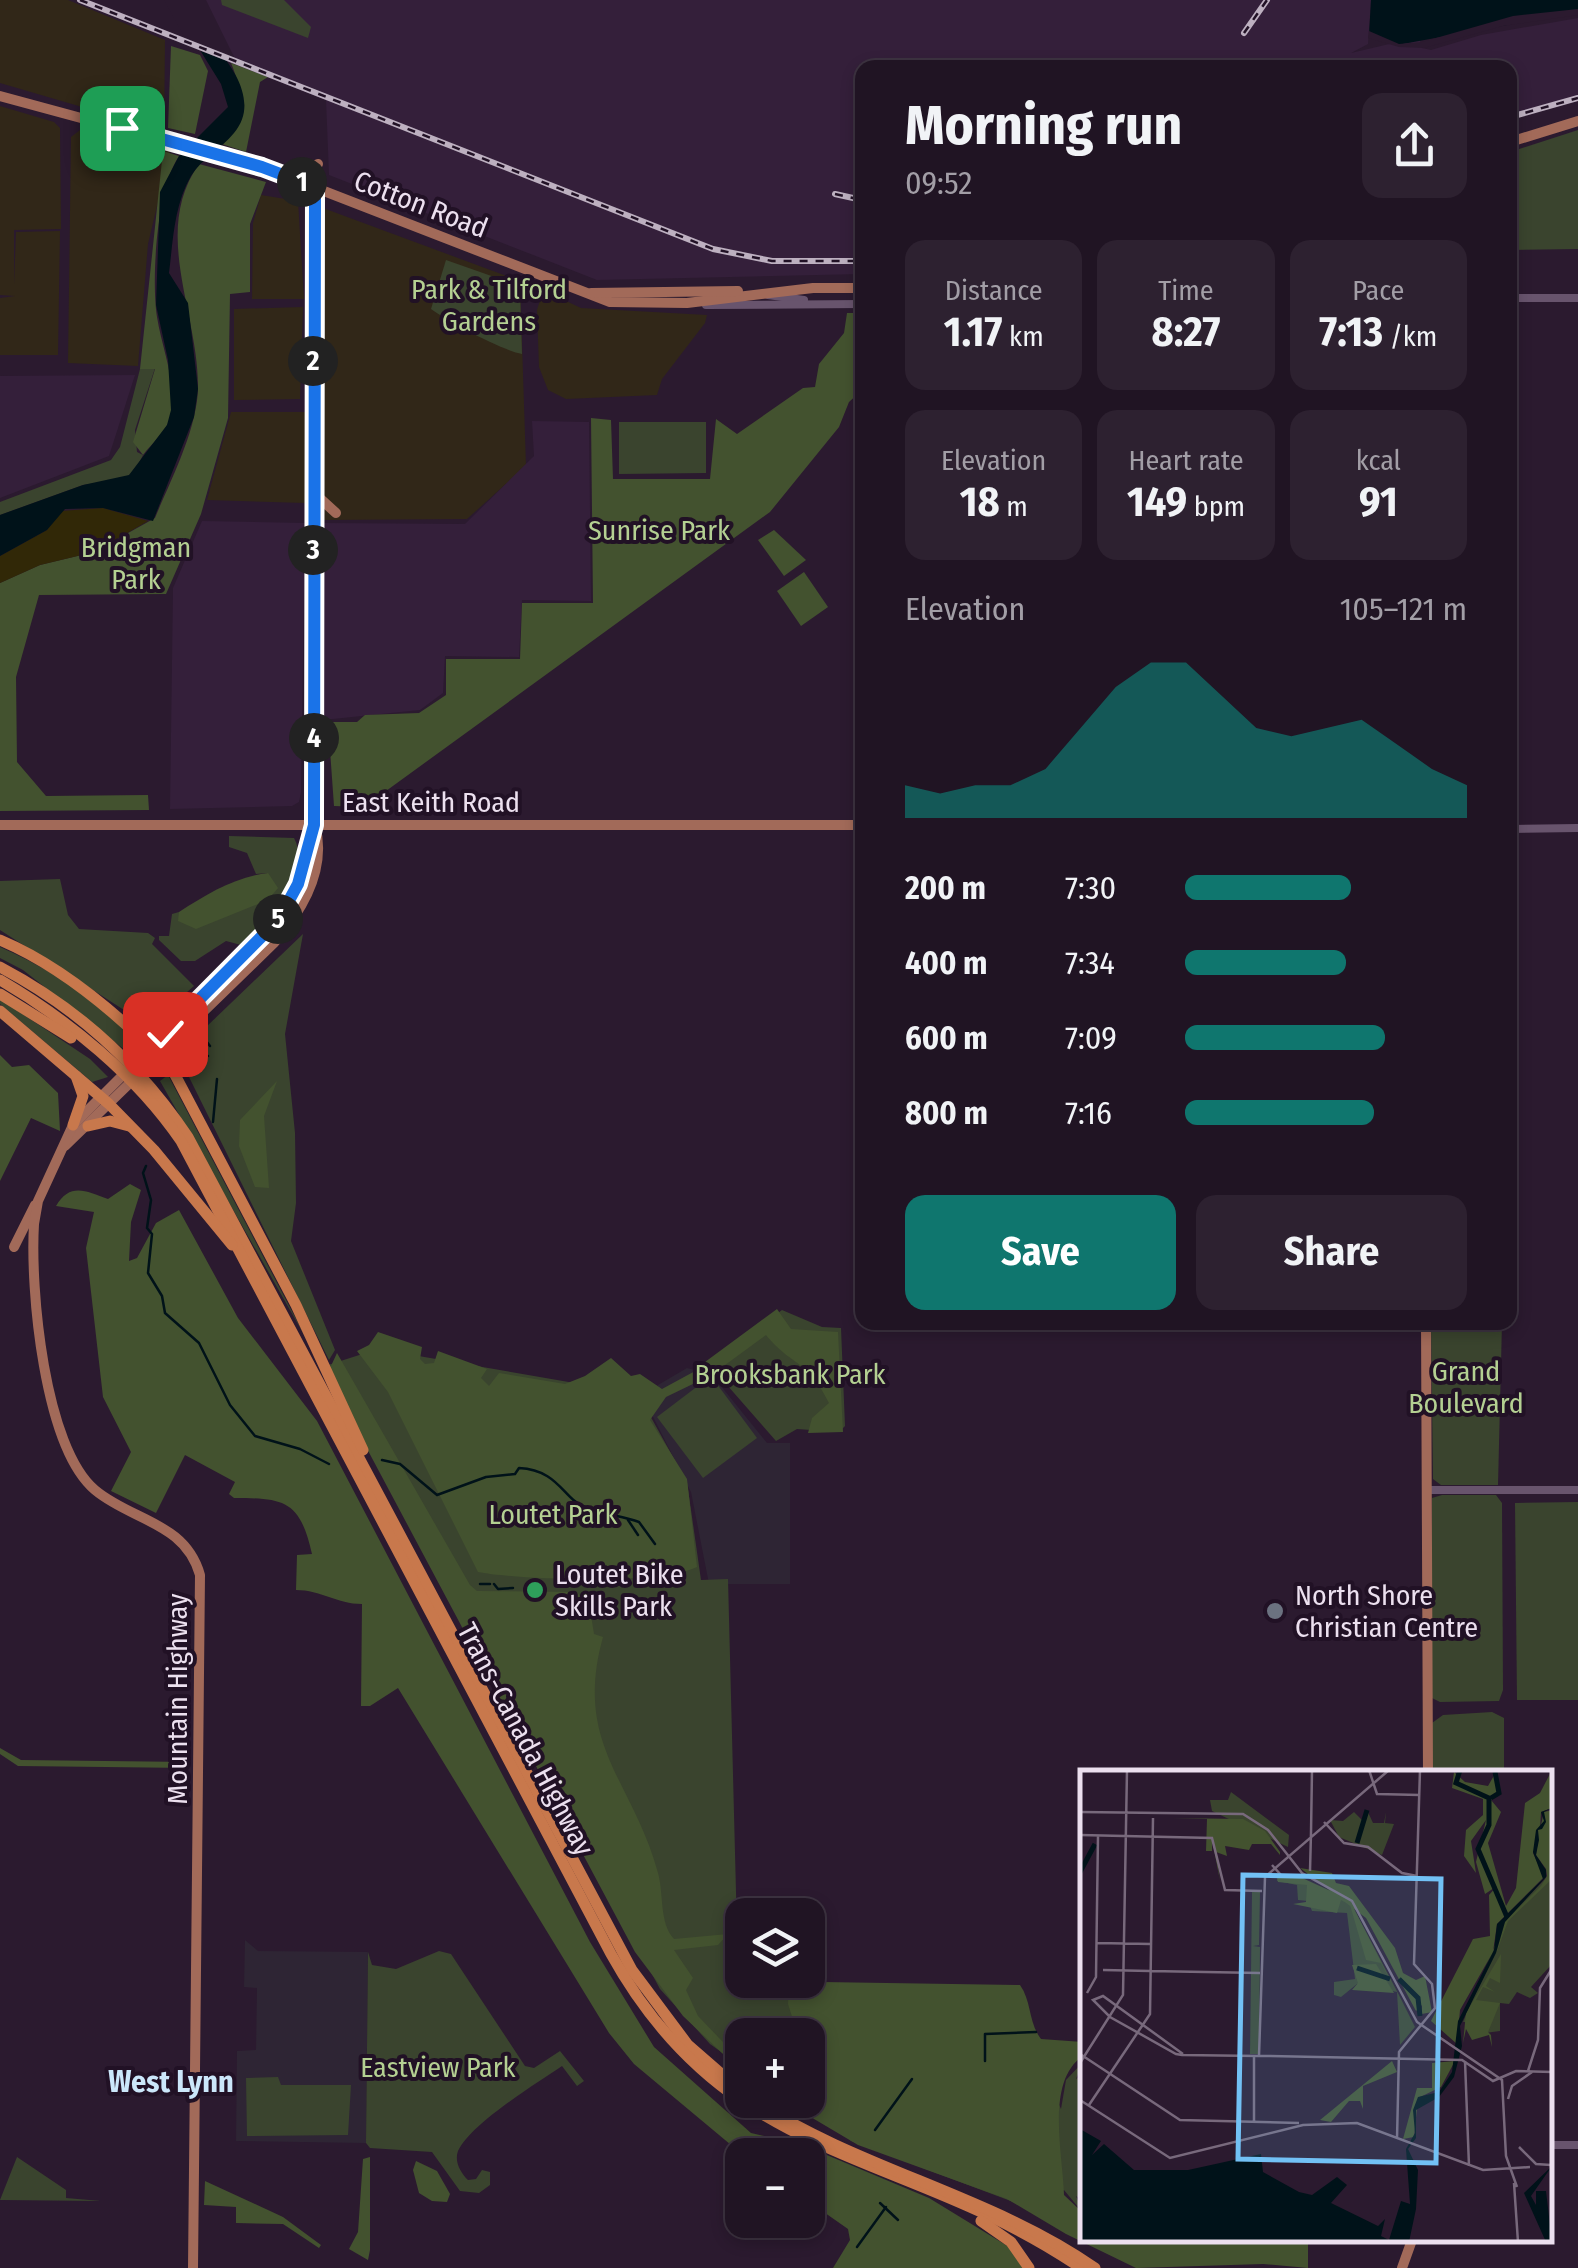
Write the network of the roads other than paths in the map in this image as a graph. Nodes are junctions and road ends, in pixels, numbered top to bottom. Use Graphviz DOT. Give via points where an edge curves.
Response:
graph roads {
  1 [pos="0,96"];
  2 [pos="1578,121"];
  3 [pos="1517,140"];
  4 [pos="318,164"];
  5 [pos="294,178"];
  6 [pos="315,187"];
  7 [pos="558,283"];
  8 [pos="855,288"];
  9 [pos="592,293"];
  10 [pos="758,293"];
  11 [pos="532,296"];
  12 [pos="1517,298"];
  13 [pos="1578,298"];
  14 [pos="686,303"];
  15 [pos="828,304"];
  16 [pos="855,304"];
  17 [pos="313,491"];
  18 [pos="336,513"];
  19 [pos="0,825"];
  20 [pos="314,825"];
  21 [pos="855,825"];
  22 [pos="1578,828"];
  23 [pos="1517,829"];
  24 [pos="0,940"];
  25 [pos="0,967"];
  26 [pos="0,980"];
  27 [pos="0,994"];
  28 [pos="0,1011"];
  29 [pos="175,1020"];
  30 [pos="132,1030"];
  31 [pos="173,1040"];
  32 [pos="151,1048"];
  33 [pos="101,1055"];
  34 [pos="144,1061"];
  35 [pos="73,1073"];
  36 [pos="105,1100"];
  37 [pos="72,1125"];
  38 [pos="88,1126"];
  39 [pos="132,1128"];
  40 [pos="66,1146"];
  41 [pos="38,1201"];
  42 [pos="14,1246"];
  43 [pos="242,1254"];
  44 [pos="1426,1330"];
  45 [pos="1428,1490"];
  46 [pos="1578,1490"];
  47 [pos="382,1500"];
  48 [pos="1428,1770"];
  49 [pos="725,2076"];
  50 [pos="786,2118"];
  51 [pos="939,2196"];
  52 [pos="1034,2230"];
  53 [pos="1411,2243"];
  54 [pos="193,2268"];
  55 [pos="1029,2268"];
  56 [pos="1081,2268"];
  57 [pos="1096,2268"];
  58 [pos="1107,2268"];
  59 [pos="1402,2268"];
  1 -- 5 [label="main road, Cotton Road"];
  2 -- 3 [label="main road"];
  4 -- 5 [label="main road"];
  5 -- 6 [label="main road, Cotton Road"];
  6 -- 7 [label="main road, Cotton Road"];
  6 -- 17 [label="main road"];
  7 -- 9 [label="main road, Cotton Road"];
  7 -- 11 [label="main road"];
  8 -- 10 [label="main road"];
  9 -- 10 [label="main road, Cotton Road"];
  9 -- 14 [label="main road, Cotton Road" via="610,302"];
  10 -- 14 [label="main road, Cotton Road"];
  10 -- 15 [label="street"];
  12 -- 13 [label="street"];
  14 -- 15 [label="street"];
  15 -- 16 [label="street"];
  17 -- 18 [label="main road"];
  17 -- 20 [label="main road"];
  19 -- 20 [label="main road, East Keith Road"];
  20 -- 21 [label="main road, East Keith Road"];
  20 -- 29 [label="main road" via="298,884 279,919"];
  20 -- 31 [label="main road, Mountain Highway" via="317,862 291,924"];
  22 -- 23 [label="street"];
  24 -- 30 [label="highway" via="57,970"];
  25 -- 47 [label="highway, Trans-Canada Highway" via="99,1034 175,1118"];
  26 -- 33 [label="highway" via="41,1004"];
  27 -- 33 [label="highway"];
  28 -- 35 [label="highway"];
  29 -- 30 [label="highway" via="151,1032"];
  29 -- 32 [label="main road"];
  30 -- 32 [label="highway"];
  31 -- 34 [label="main road, Mountain Highway"];
  31 -- 47 [label="highway" via="173,1070 296,1305"];
  32 -- 34 [label="highway"];
  33 -- 43 [label="highway, Trans-Canada Highway" via="168,1122"];
  34 -- 36 [label="main road, Mountain Highway"];
  35 -- 36 [label="highway"];
  35 -- 37 [label="highway" via="83,1096"];
  36 -- 37 [label="main road, Mountain Highway"];
  36 -- 38 [label="main road, Mountain Highway"];
  36 -- 39 [label="highway"];
  37 -- 40 [label="main road, Mountain Highway"];
  38 -- 39 [label="highway" via="110,1121"];
  38 -- 40 [label="main road, Mountain Highway"];
  39 -- 43 [label="highway"];
  40 -- 41 [label="main road, Mountain Highway"];
  41 -- 42 [label="main road"];
  41 -- 54 [label="main road, Mountain Highway" via="34,1255 56,1427 96,1491 173,1533 200,1575"];
  43 -- 51 [label="highway, Trans-Canada Highway" via="649,2015 695,2066 754,2112"];
  44 -- 45 [label="main road"];
  45 -- 46 [label="street"];
  45 -- 48 [label="main road"];
  47 -- 49 [label="highway, Trans-Canada Highway" via="632,1970 672,2027"];
  50 -- 52 [label="highway"];
  51 -- 55 [label="highway" via="1004,2236"];
  51 -- 56 [label="highway, Trans-Canada Highway"];
  52 -- 57 [label="highway"];
  52 -- 58 [label="highway"];
  53 -- 59 [label="main road"];
}
